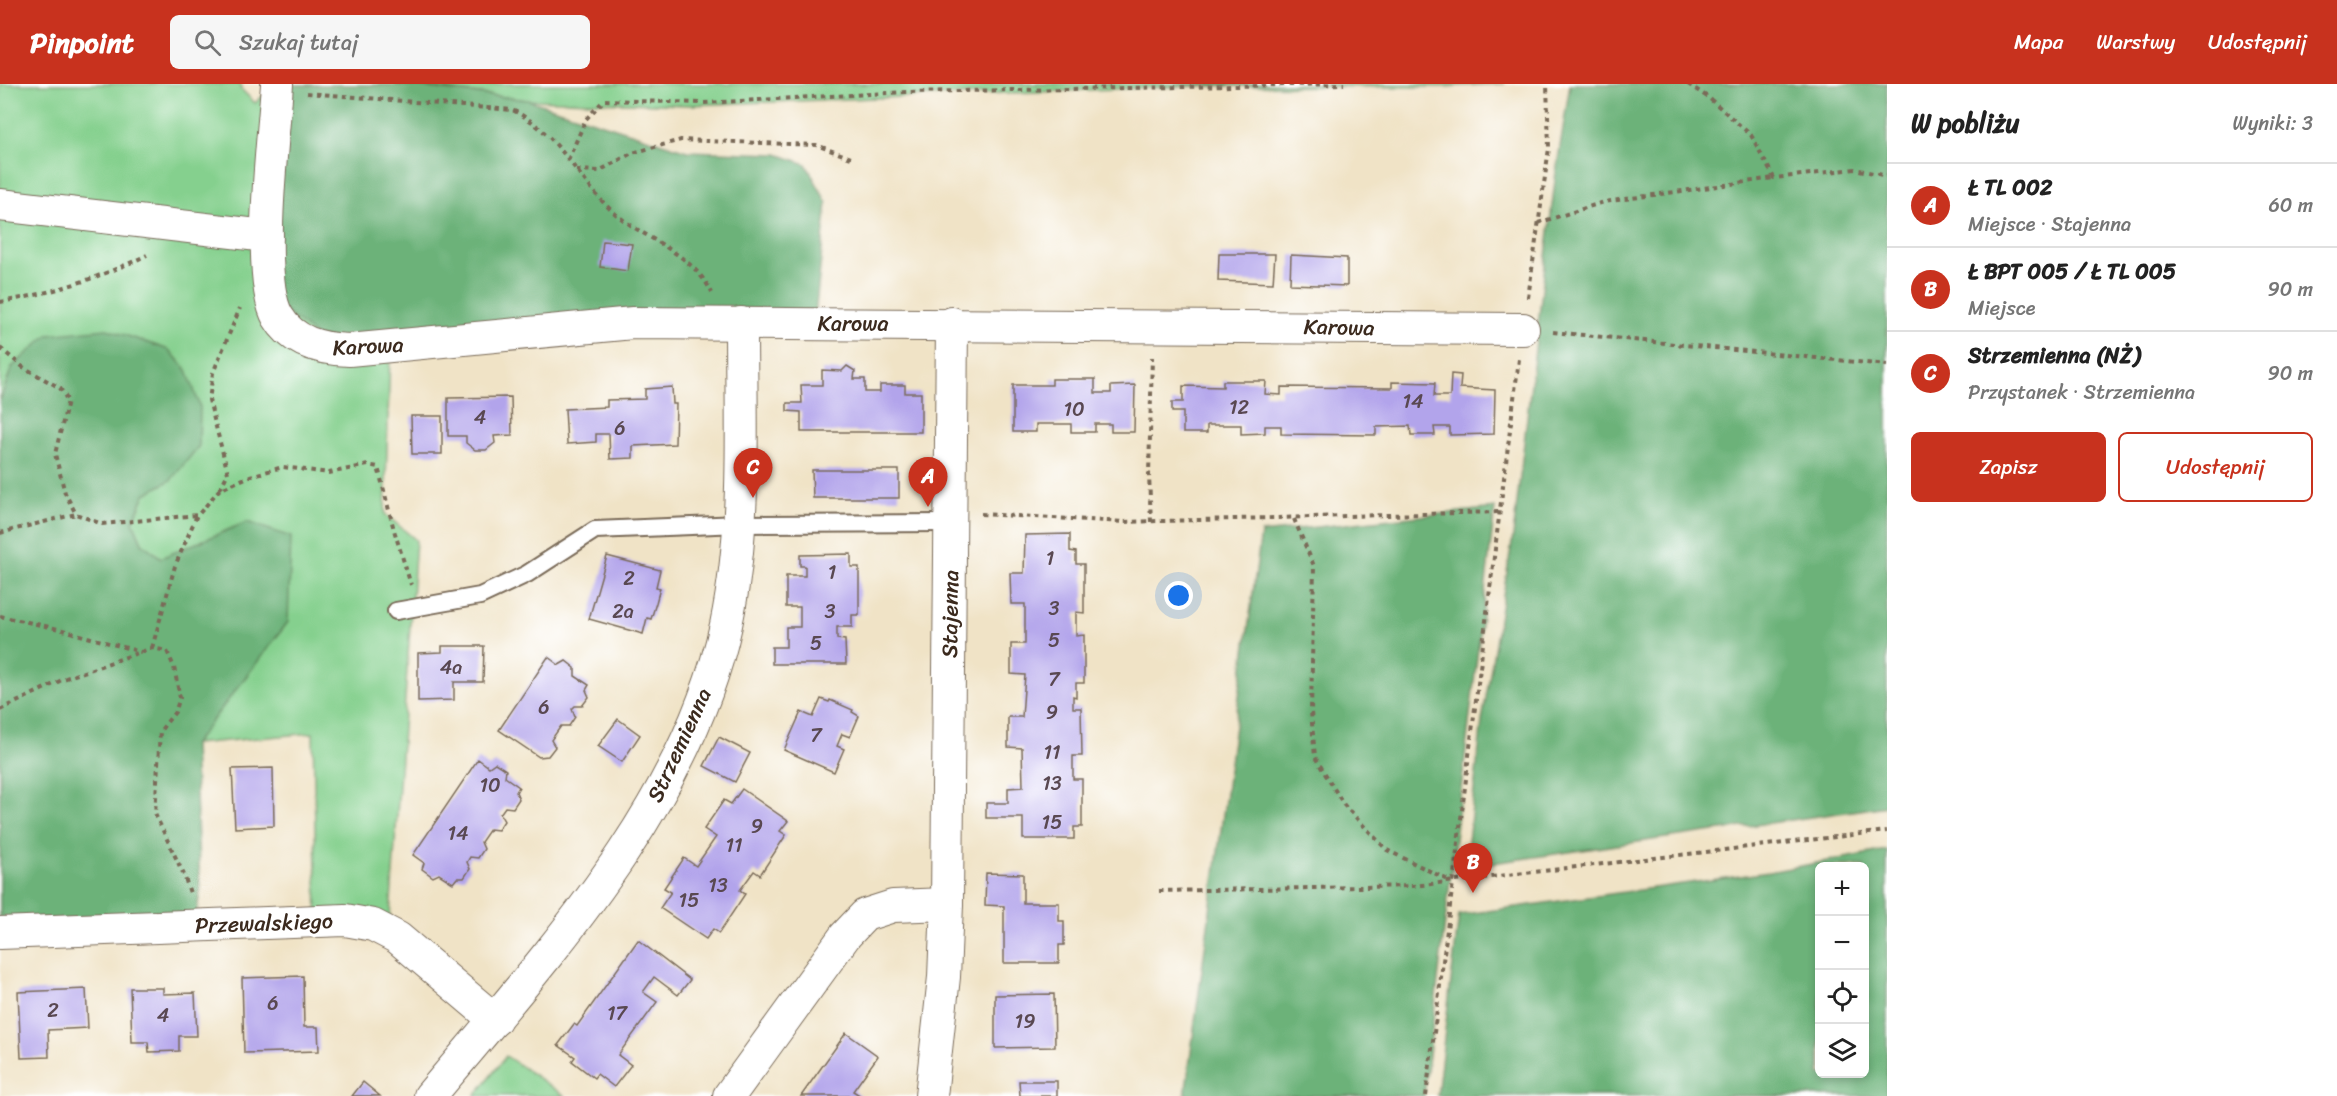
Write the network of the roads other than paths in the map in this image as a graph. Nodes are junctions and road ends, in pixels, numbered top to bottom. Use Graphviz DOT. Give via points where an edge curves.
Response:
graph roads {
  1 [pos="277,84"];
  2 [pos="0,205"];
  3 [pos="267,236"];
  4 [pos="741,323"];
  5 [pos="952,323"];
  6 [pos="1523,329"];
  7 [pos="951,518"];
  8 [pos="740,524"];
  9 [pos="396,610"];
  10 [pos="947,904"];
  11 [pos="0,933"];
  12 [pos="495,1020"];
  13 [pos="430,1096"];
  14 [pos="729,1096"];
  15 [pos="931,1096"];
  1 -- 3 [label="street, Karowa"];
  2 -- 3 [label="street"];
  3 -- 4 [label="street, Karowa" via="270,294 278,317 296,335 320,348 350,350 633,323"];
  4 -- 5 [label="street, Karowa"];
  4 -- 8 [label="street, Strzemienna"];
  5 -- 6 [label="street, Karowa"];
  5 -- 7 [label="street, Stajenna"];
  7 -- 8 [label="lane"];
  7 -- 10 [label="street, Stajenna"];
  8 -- 9 [label="lane" via="595,530 527,574 480,596"];
  8 -- 12 [label="street, Strzemienna" via="725,627 689,734 658,794 614,864"];
  10 -- 14 [label="street" via="892,906 865,915 845,936"];
  10 -- 15 [label="street, Stajenna"];
  11 -- 12 [label="street, Przewalskiego" via="345,920 373,925 398,938"];
  12 -- 13 [label="street, Strzemienna"];
}
